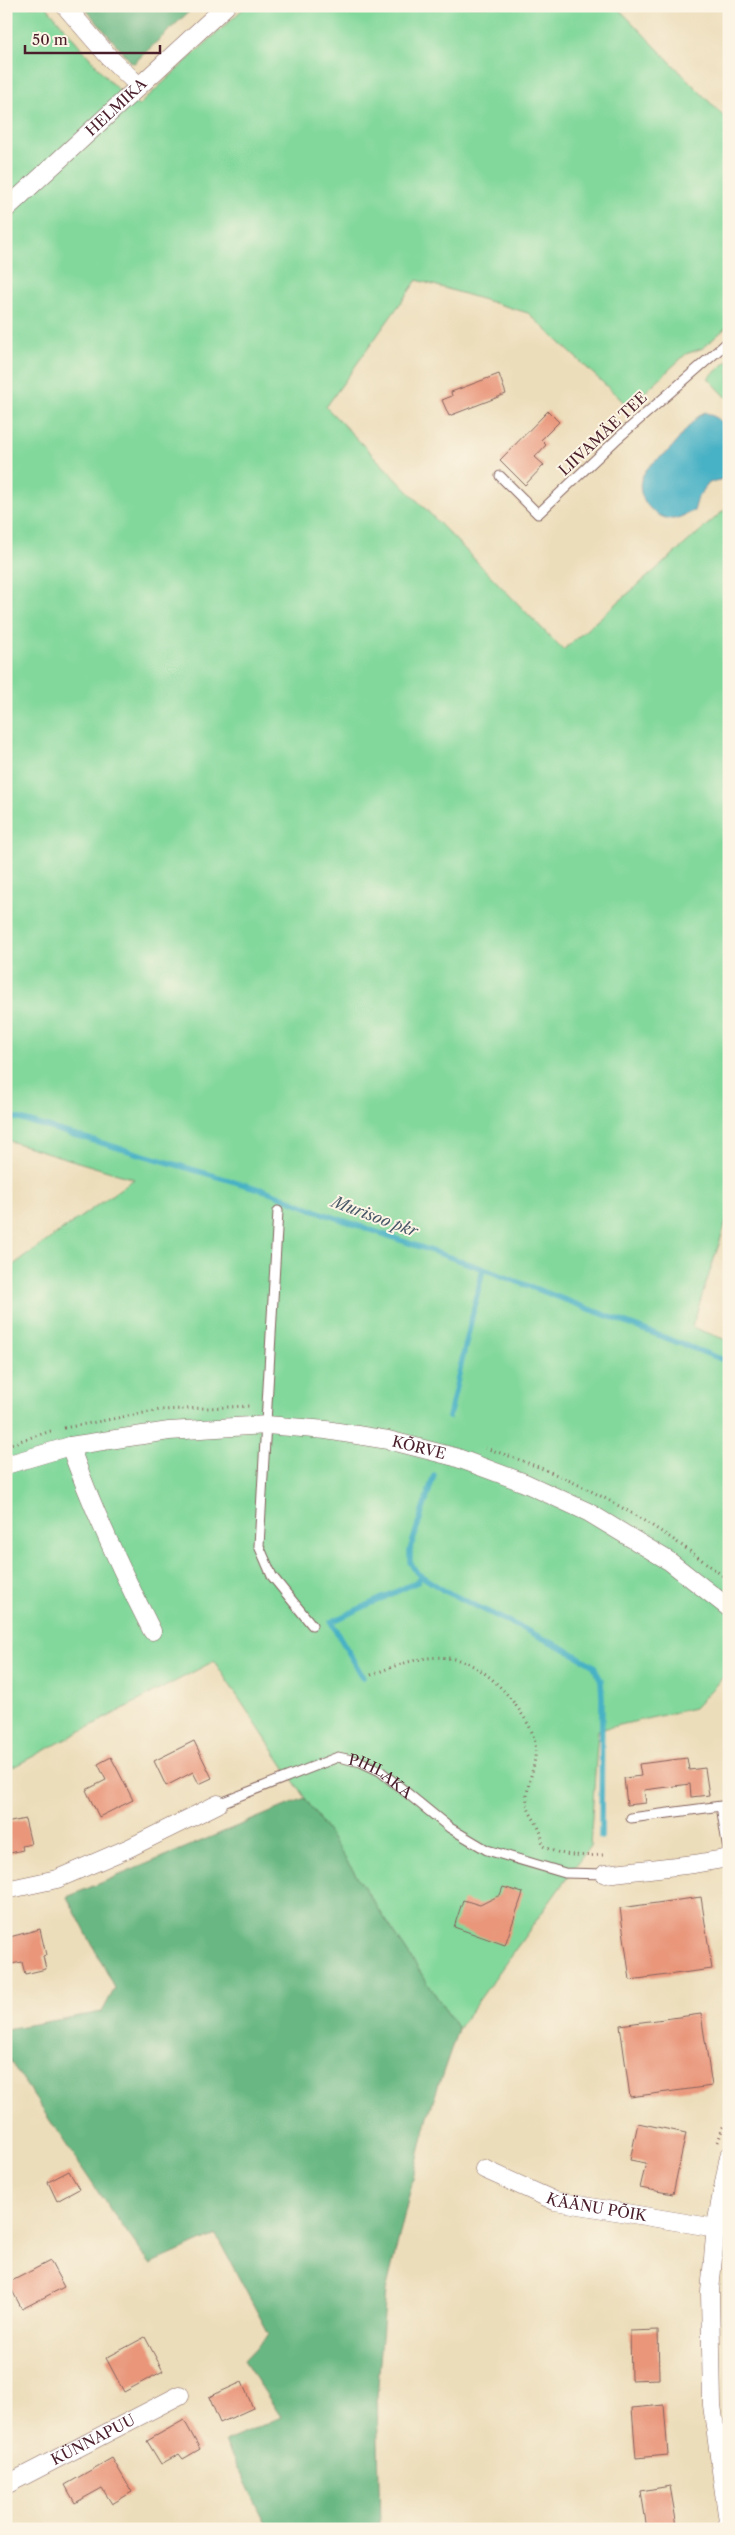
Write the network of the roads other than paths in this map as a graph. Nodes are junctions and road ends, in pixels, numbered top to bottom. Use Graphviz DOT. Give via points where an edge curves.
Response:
graph roads {
  1 [pos="65,6"];
  2 [pos="226,6"];
  3 [pos="139,86"];
  4 [pos="6,209"];
  5 [pos="729,341"];
  6 [pos="500,476"];
  7 [pos="278,1211"];
  8 [pos="267,1425"];
  9 [pos="70,1446"];
  10 [pos="6,1465"];
  11 [pos="729,1608"];
  12 [pos="312,1625"];
  13 [pos="152,1631"];
  14 [pos="218,1804"];
  15 [pos="631,1818"];
  16 [pos="729,1857"];
  17 [pos="605,1874"];
  18 [pos="6,1890"];
  19 [pos="729,2156"];
  20 [pos="484,2169"];
  21 [pos="716,2228"];
  22 [pos="180,2395"];
  23 [pos="6,2485"];
  24 [pos="729,2529"];
  1 -- 3 [label="street"];
  2 -- 3 [label="street, HELMIKA"];
  3 -- 4 [label="street, HELMIKA"];
  5 -- 6 [label="lane, LIIVAMÄE TEE" via="618,438 538,514"];
  7 -- 8 [label="lane"];
  8 -- 9 [label="street, KÕRVE" via="169,1431"];
  8 -- 11 [label="street, KÕRVE" via="388,1440 455,1457 525,1483 588,1512 669,1561"];
  8 -- 12 [label="lane" via="259,1546 272,1576"];
  9 -- 10 [label="street, KÕRVE"];
  9 -- 13 [label="street" via="94,1511"];
  14 -- 17 [label="lane, PIHLAKA" via="338,1757 361,1762 380,1771 450,1828 487,1850 565,1873"];
  14 -- 18 [label="street, PIHLAKA" via="57,1879"];
  15 -- 16 [label="lane" via="721,1806"];
  16 -- 17 [label="street, PIHLAKA"];
  19 -- 21 [label="street"];
  20 -- 21 [label="street, KÄÄNU PÕIK" via="555,2201"];
  21 -- 24 [label="street" via="710,2292 712,2405"];
  22 -- 23 [label="street, KÜNNAPUU"];
}
